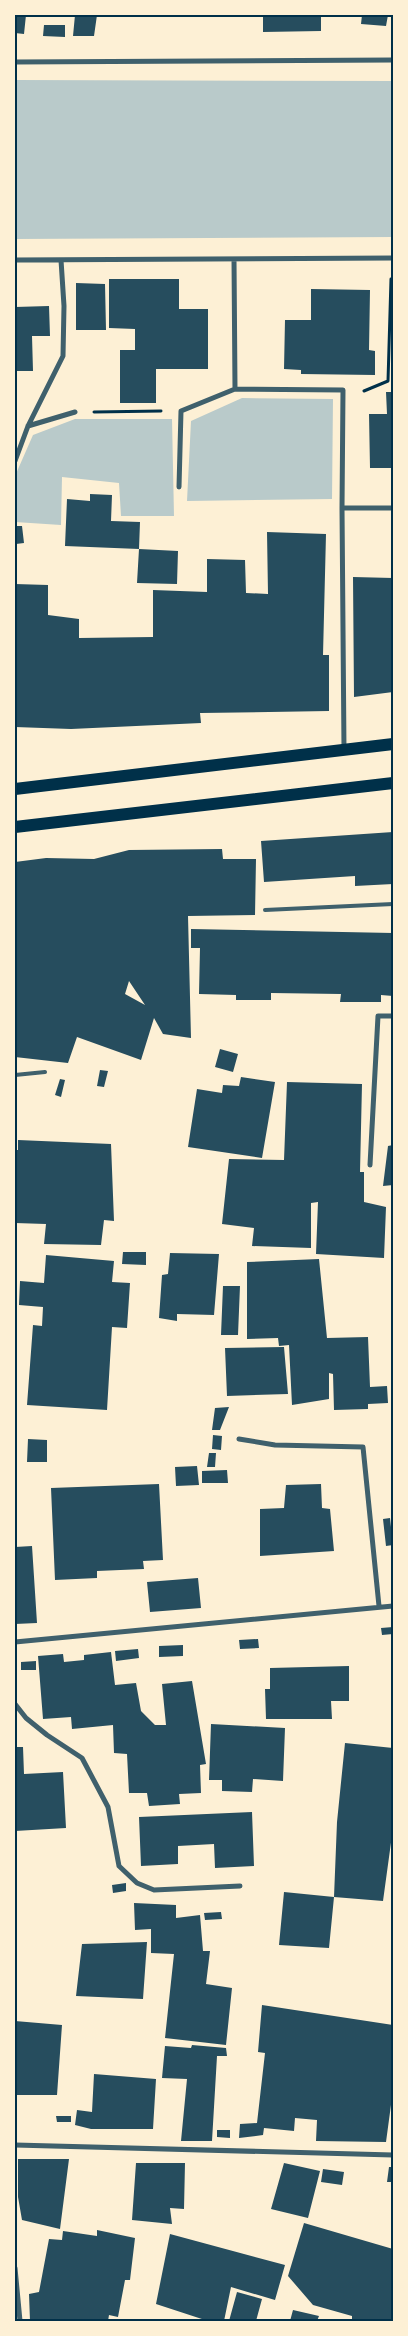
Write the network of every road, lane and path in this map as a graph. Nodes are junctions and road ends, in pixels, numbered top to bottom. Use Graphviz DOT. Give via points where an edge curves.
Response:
graph roads {
  1 [pos="393,60"];
  2 [pos="15,62"];
  3 [pos="234,258"];
  4 [pos="393,258"];
  5 [pos="15,260"];
  6 [pos="61,260"];
  7 [pos="391,279"];
  8 [pos="235,389"];
  9 [pos="342,399"];
  10 [pos="181,411"];
  11 [pos="76,412"];
  12 [pos="28,426"];
  13 [pos="15,461"];
  14 [pos="179,487"];
  15 [pos="342,508"];
  16 [pos="393,508"];
  17 [pos="393,744"];
  18 [pos="344,749"];
  19 [pos="393,782"];
  20 [pos="15,789"];
  21 [pos="15,827"];
  22 [pos="393,904"];
  23 [pos="265,910"];
  24 [pos="393,1016"];
  25 [pos="45,1072"];
  26 [pos="15,1075"];
  27 [pos="370,1165"];
  28 [pos="239,1439"];
  29 [pos="379,1606"];
  30 [pos="393,1606"];
  31 [pos="15,1642"];
  32 [pos="15,1704"];
  33 [pos="240,1886"];
  34 [pos="15,2145"];
  35 [pos="393,2154"];
  36 [pos="15,2268"];
  37 [pos="20,2321"];
  1 -- 2 [label="street"];
  3 -- 4 [label="street"];
  3 -- 6 [label="street"];
  3 -- 8 [label="street"];
  5 -- 6 [label="street"];
  6 -- 12 [label="street" via="63,356"];
  7 -- 9 [label="path" via="388,381"];
  8 -- 9 [label="street" via="343,390"];
  8 -- 10 [label="street"];
  9 -- 15 [label="street"];
  10 -- 11 [label="path"];
  10 -- 14 [label="street"];
  11 -- 12 [label="street"];
  12 -- 13 [label="street"];
  15 -- 16 [label="street"];
  15 -- 18 [label="street"];
  17 -- 18 [label="main road"];
  18 -- 20 [label="main road"];
  19 -- 21 [label="main road"];
  22 -- 23 [label="lane"];
  24 -- 27 [label="street" via="378,1016"];
  25 -- 26 [label="lane"];
  28 -- 29 [label="street" via="275,1445 363,1447"];
  29 -- 30 [label="street"];
  29 -- 31 [label="street"];
  32 -- 33 [label="street" via="47,1735 82,1758 108,1807 119,1866 137,1883 154,1890"];
  34 -- 35 [label="street"];
  36 -- 37 [label="street"];
}
